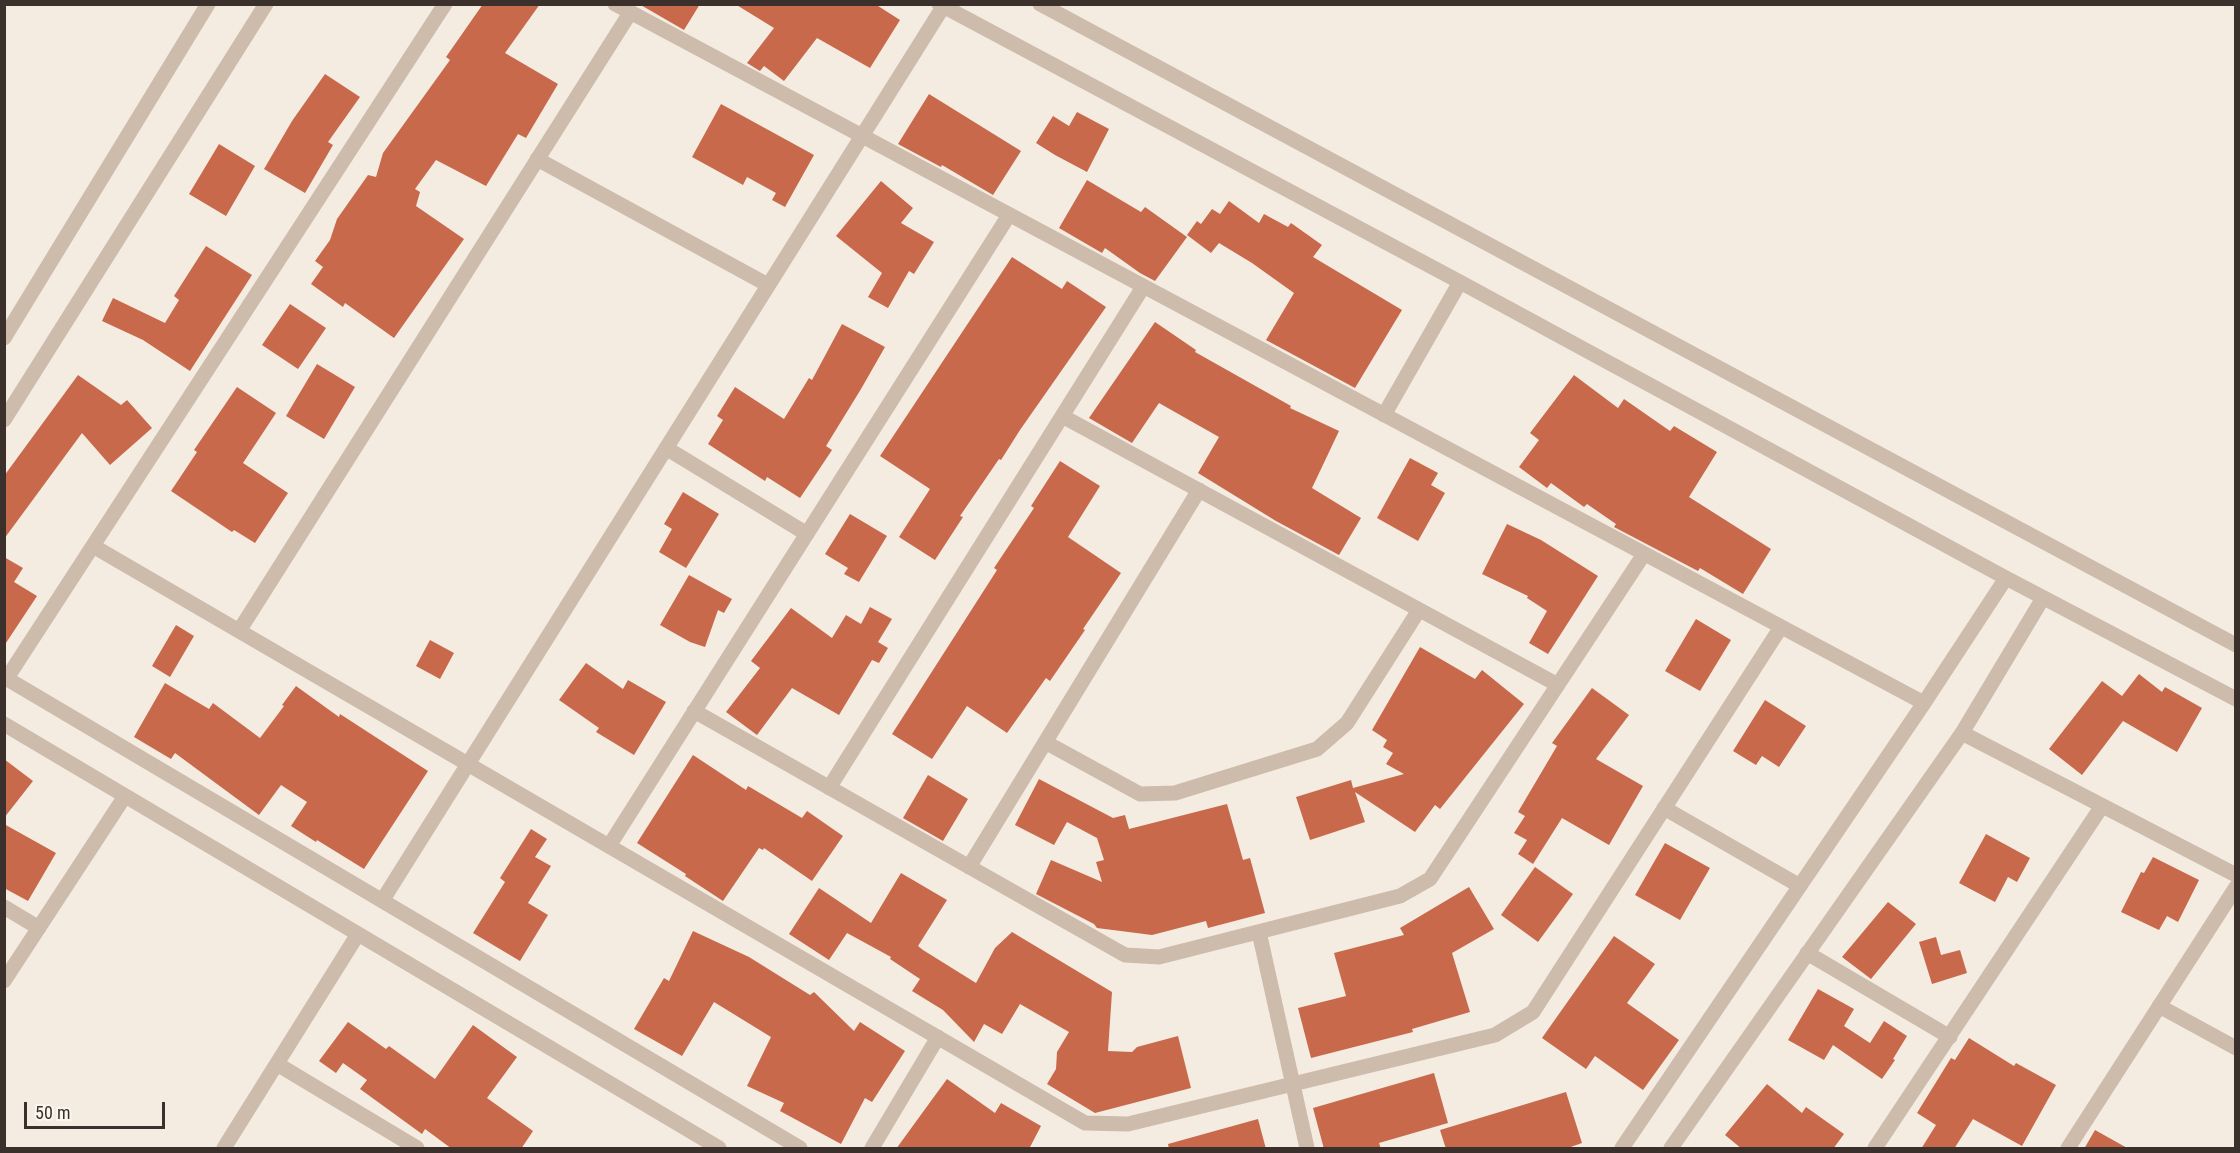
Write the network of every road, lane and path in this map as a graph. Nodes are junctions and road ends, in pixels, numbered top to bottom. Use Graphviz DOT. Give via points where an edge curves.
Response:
graph roads {
  1 [pos="208,4"];
  2 [pos="266,4"];
  3 [pos="445,4"];
  4 [pos="615,4"];
  5 [pos="1040,4"];
  6 [pos="941,6"];
  7 [pos="630,13"];
  8 [pos="861,137"];
  9 [pos="537,159"];
  10 [pos="1009,215"];
  11 [pos="1460,282"];
  12 [pos="768,285"];
  13 [pos="1143,287"];
  14 [pos="4,338"];
  15 [pos="1062,416"];
  16 [pos="1384,416"];
  17 [pos="4,420"];
  18 [pos="666,448"];
  19 [pos="1199,490"];
  20 [pos="807,534"];
  21 [pos="93,546"];
  22 [pos="1644,554"];
  23 [pos="2006,578"];
  24 [pos="2043,598"];
  25 [pos="1419,610"];
  26 [pos="1781,627"];
  27 [pos="239,631"];
  28 [pos="2235,645"];
  29 [pos="6,677"];
  30 [pos="1558,686"];
  31 [pos="2235,699"];
  32 [pos="1924,703"];
  33 [pos="694,711"];
  34 [pos="4,724"];
  35 [pos="1962,733"];
  36 [pos="1045,742"];
  37 [pos="468,764"];
  38 [pos="829,788"];
  39 [pos="125,796"];
  40 [pos="2102,806"];
  41 [pos="1664,808"];
  42 [pos="609,846"];
  43 [pos="969,867"];
  44 [pos="2235,875"];
  45 [pos="1800,886"];
  46 [pos="2235,887"];
  47 [pos="382,901"];
  48 [pos="4,907"];
  49 [pos="39,928"];
  50 [pos="1259,932"];
  51 [pos="358,934"];
  52 [pos="1807,953"];
  53 [pos="4,981"];
  54 [pos="2159,1006"];
  55 [pos="938,1037"];
  56 [pos="1950,1037"];
  57 [pos="2235,1048"];
  58 [pos="277,1064"];
  59 [pos="1292,1084"];
  60 [pos="416,1148"];
  61 [pos="224,1149"];
  62 [pos="719,1149"];
  63 [pos="800,1149"];
  64 [pos="872,1149"];
  65 [pos="1306,1149"];
  66 [pos="1622,1149"];
  67 [pos="1671,1149"];
  68 [pos="1875,1149"];
  69 [pos="2068,1149"];
  1 -- 14 [label="street"];
  2 -- 17 [label="street"];
  3 -- 21 [label="street"];
  4 -- 7 [label="street"];
  5 -- 28 [label="street"];
  6 -- 8 [label="street"];
  6 -- 11 [label="street"];
  7 -- 8 [label="street"];
  7 -- 9 [label="street"];
  8 -- 10 [label="street"];
  8 -- 12 [label="street"];
  9 -- 12 [label="street"];
  9 -- 27 [label="street"];
  10 -- 13 [label="street"];
  10 -- 20 [label="street"];
  11 -- 16 [label="street"];
  11 -- 23 [label="street"];
  12 -- 18 [label="street"];
  13 -- 15 [label="street"];
  13 -- 16 [label="street"];
  15 -- 19 [label="street"];
  15 -- 38 [label="street"];
  16 -- 22 [label="street"];
  18 -- 20 [label="street"];
  18 -- 37 [label="street"];
  19 -- 25 [label="street"];
  19 -- 36 [label="street"];
  20 -- 33 [label="street"];
  21 -- 27 [label="street"];
  21 -- 29 [label="street"];
  22 -- 26 [label="street"];
  22 -- 30 [label="street"];
  23 -- 24 [label="street"];
  23 -- 32 [label="street"];
  24 -- 31 [label="street"];
  24 -- 35 [label="street"];
  25 -- 30 [label="street"];
  25 -- 36 [label="street" via="1347,723 1317,748 1176,794 1140,794"];
  26 -- 32 [label="street"];
  26 -- 41 [label="street"];
  27 -- 37 [label="street"];
  29 -- 47 [label="street"];
  30 -- 50 [label="street" via="1430,879 1400,896"];
  32 -- 45 [label="street"];
  33 -- 38 [label="street"];
  33 -- 42 [label="street"];
  34 -- 39 [label="street"];
  35 -- 40 [label="street"];
  35 -- 52 [label="street"];
  36 -- 43 [label="street"];
  37 -- 42 [label="street"];
  37 -- 47 [label="street"];
  38 -- 43 [label="street"];
  39 -- 49 [label="street"];
  39 -- 51 [label="street"];
  40 -- 44 [label="street"];
  40 -- 56 [label="street"];
  41 -- 45 [label="street"];
  41 -- 59 [label="street" via="1533,1012 1495,1035"];
  42 -- 55 [label="street"];
  43 -- 50 [label="street" via="1125,956 1159,957"];
  45 -- 66 [label="street"];
  46 -- 54 [label="street"];
  47 -- 63 [label="street"];
  48 -- 49 [label="street"];
  49 -- 53 [label="street"];
  50 -- 59 [label="street"];
  51 -- 58 [label="street"];
  51 -- 62 [label="street"];
  52 -- 56 [label="street"];
  52 -- 67 [label="street"];
  54 -- 57 [label="street"];
  54 -- 69 [label="street"];
  55 -- 59 [label="street" via="1085,1123 1128,1124"];
  55 -- 64 [label="street"];
  56 -- 68 [label="street"];
  58 -- 60 [label="street"];
  58 -- 61 [label="street"];
  59 -- 65 [label="street"];
}
